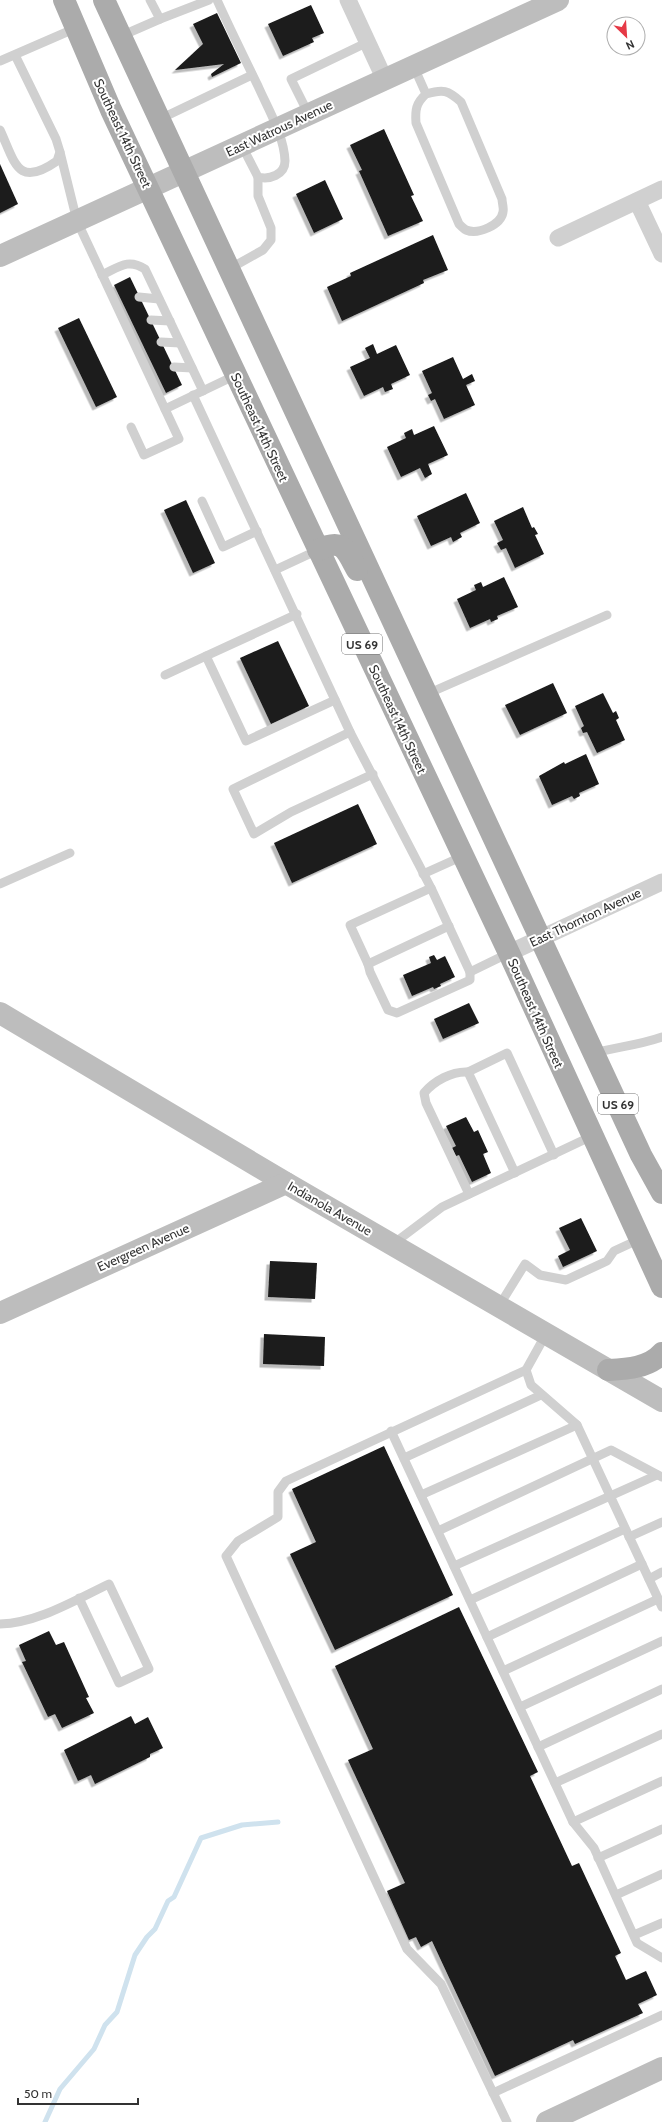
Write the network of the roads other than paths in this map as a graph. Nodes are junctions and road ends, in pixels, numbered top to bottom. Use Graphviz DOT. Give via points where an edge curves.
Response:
graph roads {
  1 [pos="64,0"];
  2 [pos="104,0"];
  3 [pos="150,0"];
  4 [pos="209,0"];
  5 [pos="217,0"];
  6 [pos="348,0"];
  7 [pos="558,0"];
  8 [pos="160,19"];
  9 [pos="76,28"];
  10 [pos="121,36"];
  11 [pos="368,42"];
  12 [pos="15,55"];
  13 [pos="0,62"];
  14 [pos="414,67"];
  15 [pos="252,75"];
  16 [pos="385,80"];
  17 [pos="426,94"];
  18 [pos="309,115"];
  19 [pos="160,119"];
  20 [pos="278,129"];
  21 [pos="0,130"];
  22 [pos="242,146"];
  23 [pos="60,152"];
  24 [pos="185,172"];
  25 [pos="258,177"];
  26 [pos="148,189"];
  27 [pos="662,189"];
  28 [pos="637,201"];
  29 [pos="77,221"];
  30 [pos="558,238"];
  31 [pos="662,254"];
  32 [pos="0,256"];
  33 [pos="230,269"];
  34 [pos="102,275"];
  35 [pos="139,297"];
  36 [pos="159,299"];
  37 [pos="151,320"];
  38 [pos="170,321"];
  39 [pos="161,342"];
  40 [pos="180,343"];
  41 [pos="174,367"];
  42 [pos="192,368"];
  43 [pos="236,375"];
  44 [pos="203,391"];
  45 [pos="193,395"];
  46 [pos="165,409"];
  47 [pos="131,428"];
  48 [pos="202,501"];
  49 [pos="257,531"];
  50 [pos="318,550"];
  51 [pos="275,570"];
  52 [pos="296,614"];
  53 [pos="607,615"];
  54 [pos="206,656"];
  55 [pos="412,663"];
  56 [pos="165,676"];
  57 [pos="427,694"];
  58 [pos="335,700"];
  59 [pos="350,732"];
  60 [pos="373,774"];
  61 [pos="70,853"];
  62 [pos="463,856"];
  63 [pos="423,874"];
  64 [pos="662,882"];
  65 [pos="0,884"];
  66 [pos="431,888"];
  67 [pos="449,926"];
  68 [pos="541,938"];
  69 [pos="509,953"];
  70 [pos="368,964"];
  71 [pos="470,972"];
  72 [pos="0,1012"];
  73 [pos="662,1038"];
  74 [pos="594,1053"];
  75 [pos="468,1072"];
  76 [pos="592,1136"];
  77 [pos="554,1154"];
  78 [pos="515,1173"];
  79 [pos="286,1183"];
  80 [pos="662,1193"];
  81 [pos="469,1194"];
  82 [pos="640,1239"];
  83 [pos="393,1244"];
  84 [pos="662,1287"];
  85 [pos="499,1307"];
  86 [pos="0,1313"];
  87 [pos="546,1334"];
  88 [pos="662,1353"];
  89 [pos="526,1370"];
  90 [pos="608,1370"];
  91 [pos="541,1395"];
  92 [pos="662,1401"];
  93 [pos="577,1425"];
  94 [pos="391,1431"];
  95 [pos="404,1458"];
  96 [pos="592,1458"];
  97 [pos="660,1476"];
  98 [pos="421,1495"];
  99 [pos="610,1496"];
  100 [pos="662,1522"];
  101 [pos="438,1531"];
  102 [pos="627,1533"];
  103 [pos="642,1564"];
  104 [pos="454,1566"];
  105 [pos="662,1572"];
  106 [pos="649,1578"];
  107 [pos="79,1598"];
  108 [pos="470,1600"];
  109 [pos="660,1603"];
  110 [pos="0,1624"];
  111 [pos="487,1637"];
  112 [pos="662,1641"];
  113 [pos="503,1671"];
  114 [pos="662,1689"];
  115 [pos="520,1707"];
  116 [pos="662,1734"];
  117 [pos="538,1747"];
  118 [pos="662,1782"];
  119 [pos="555,1783"];
  120 [pos="573,1822"];
  121 [pos="662,1829"];
  122 [pos="598,1858"];
  123 [pos="662,1874"];
  124 [pos="616,1895"];
  125 [pos="662,1923"];
  126 [pos="634,1935"];
  127 [pos="662,1958"];
  128 [pos="662,2015"];
  129 [pos="662,2068"];
  130 [pos="493,2093"];
  131 [pos="507,2122"];
  132 [pos="547,2122"];
  1 -- 9 [label="main road, Southeast 14th Street / US 69"];
  2 -- 10 [label="main road, US 69"];
  3 -- 8 [label="lane"];
  4 -- 8 [label="lane"];
  5 -- 15 [label="lane"];
  6 -- 11 [label="street"];
  7 -- 14 [label="main road, East Watrous Avenue"];
  8 -- 10 [label="lane"];
  9 -- 12 [label="lane"];
  9 -- 26 [label="main road, Southeast 14th Street / US 69"];
  10 -- 19 [label="main road, US 69"];
  11 -- 16 [label="street"];
  11 -- 18 [label="lane" via="291,79"];
  12 -- 13 [label="lane"];
  12 -- 23 [label="lane"];
  14 -- 16 [label="main road, East Watrous Avenue"];
  14 -- 17 [label="lane"];
  15 -- 19 [label="lane"];
  15 -- 20 [label="lane"];
  16 -- 18 [label="main road, East Watrous Avenue"];
  17 -- 17 [label="lane" via="419,100 415,111 416,123 459,224 466,230 477,232 488,228 498,222 503,212 502,199 461,102 452,94 440,90"];
  18 -- 20 [label="main road, East Watrous Avenue"];
  19 -- 24 [label="main road, US 69"];
  20 -- 22 [label="main road, East Watrous Avenue"];
  20 -- 25 [label="lane" via="285,162 282,170 272,178"];
  21 -- 23 [label="lane" via="18,169 25,173 38,172 50,167 57,162"];
  22 -- 24 [label="main road, East Watrous Avenue"];
  22 -- 25 [label="lane"];
  23 -- 29 [label="lane"];
  24 -- 26 [label="main road, East Watrous Avenue"];
  24 -- 33 [label="main road, US 69"];
  25 -- 33 [label="lane" via="258,196 271,228 271,240 263,250"];
  26 -- 29 [label="main road, East Watrous Avenue"];
  26 -- 43 [label="main road, Southeast 14th Street / US 69"];
  27 -- 28 [label="street"];
  28 -- 30 [label="street"];
  28 -- 31 [label="street"];
  29 -- 32 [label="main road, East Watrous Avenue"];
  29 -- 34 [label="lane"];
  33 -- 55 [label="main road, US 69"];
  34 -- 36 [label="lane" via="128,263 138,264 145,269"];
  34 -- 46 [label="lane" via="137,340"];
  35 -- 36 [label="lane"];
  36 -- 38 [label="lane"];
  37 -- 38 [label="lane"];
  38 -- 40 [label="lane"];
  39 -- 40 [label="lane"];
  40 -- 42 [label="lane"];
  41 -- 42 [label="lane"];
  42 -- 44 [label="lane"];
  43 -- 44 [label="lane"];
  43 -- 50 [label="main road, Southeast 14th Street / US 69"];
  44 -- 45 [label="lane"];
  45 -- 46 [label="lane"];
  45 -- 49 [label="lane"];
  46 -- 47 [label="lane" via="179,439 144,455"];
  48 -- 49 [label="lane" via="223,547"];
  49 -- 51 [label="lane"];
  50 -- 51 [label="lane"];
  50 -- 55 [label="main road" via="338,544 347,552 380,621 395,646"];
  50 -- 62 [label="main road, Southeast 14th Street / US 69"];
  51 -- 52 [label="lane"];
  52 -- 54 [label="lane"];
  52 -- 58 [label="lane"];
  53 -- 57 [label="lane"];
  54 -- 56 [label="lane"];
  54 -- 58 [label="lane" via="246,741"];
  55 -- 57 [label="main road, US 69"];
  57 -- 68 [label="main road, US 69"];
  58 -- 59 [label="lane"];
  59 -- 60 [label="lane"];
  59 -- 60 [label="lane" via="233,789 254,834 292,812"];
  60 -- 63 [label="lane"];
  61 -- 65 [label="lane"];
  62 -- 63 [label="lane"];
  62 -- 69 [label="main road, Southeast 14th Street / US 69"];
  63 -- 66 [label="lane"];
  64 -- 68 [label="street, East Thornton Avenue"];
  66 -- 67 [label="lane"];
  66 -- 70 [label="lane" via="350,925"];
  67 -- 70 [label="lane"];
  67 -- 71 [label="lane"];
  68 -- 69 [label="street, East Thornton Avenue"];
  68 -- 74 [label="main road, US 69"];
  69 -- 71 [label="lane"];
  69 -- 76 [label="main road, Southeast 14th Street / US 69"];
  70 -- 71 [label="lane" via="388,1010 397,1013 470,980"];
  72 -- 79 [label="main road, Indianola Avenue"];
  73 -- 74 [label="lane"];
  74 -- 80 [label="main road, US 69" via="641,1155"];
  75 -- 77 [label="lane" via="507,1053"];
  75 -- 78 [label="lane"];
  75 -- 81 [label="lane" via="460,1071 431,1084 424,1093 426,1103"];
  76 -- 77 [label="lane"];
  76 -- 82 [label="main road, Southeast 14th Street / US 69"];
  77 -- 78 [label="lane"];
  78 -- 81 [label="lane"];
  79 -- 83 [label="main road, Indianola Avenue"];
  79 -- 86 [label="main road, Evergreen Avenue"];
  81 -- 83 [label="lane" via="442,1207"];
  82 -- 84 [label="main road, Southeast 14th Street / US 69"];
  82 -- 85 [label="lane" via="614,1251 608,1260 566,1280 540,1275 525,1264"];
  83 -- 85 [label="main road, Indianola Avenue"];
  85 -- 87 [label="main road, Indianola Avenue"];
  87 -- 89 [label="lane"];
  87 -- 90 [label="main road, Indianola Avenue"];
  88 -- 90 [label="main road" via="650,1362 638,1366"];
  89 -- 91 [label="lane" via="531,1385"];
  89 -- 94 [label="lane"];
  90 -- 92 [label="main road, Indianola Avenue"];
  91 -- 93 [label="lane"];
  91 -- 95 [label="lane"];
  93 -- 96 [label="lane"];
  93 -- 98 [label="lane"];
  94 -- 95 [label="lane"];
  94 -- 130 [label="lane" via="286,1481 278,1492 278,1517 238,1540 226,1556 407,1949 442,1984"];
  95 -- 98 [label="lane"];
  96 -- 97 [label="lane" via="611,1450"];
  96 -- 99 [label="lane"];
  96 -- 101 [label="lane"];
  97 -- 99 [label="lane"];
  98 -- 101 [label="lane"];
  99 -- 102 [label="lane"];
  99 -- 104 [label="lane"];
  100 -- 102 [label="lane"];
  101 -- 104 [label="lane"];
  102 -- 103 [label="lane"];
  102 -- 108 [label="lane"];
  103 -- 106 [label="lane"];
  103 -- 111 [label="lane"];
  104 -- 108 [label="lane"];
  105 -- 106 [label="lane"];
  106 -- 109 [label="lane"];
  107 -- 107 [label="lane" via="109,1584 148,1669 119,1683"];
  107 -- 110 [label="lane" via="15,1624"];
  108 -- 111 [label="lane"];
  109 -- 113 [label="lane"];
  111 -- 113 [label="lane"];
  112 -- 115 [label="lane"];
  113 -- 115 [label="lane"];
  114 -- 117 [label="lane"];
  115 -- 117 [label="lane"];
  116 -- 119 [label="lane"];
  117 -- 119 [label="lane"];
  118 -- 120 [label="lane"];
  119 -- 120 [label="lane"];
  120 -- 122 [label="lane" via="594,1848"];
  121 -- 122 [label="lane"];
  122 -- 124 [label="lane"];
  123 -- 124 [label="lane"];
  124 -- 126 [label="lane"];
  125 -- 126 [label="lane"];
  126 -- 127 [label="lane" via="637,1943"];
  128 -- 130 [label="lane"];
  129 -- 132 [label="main road"];
  130 -- 131 [label="lane"];
}
